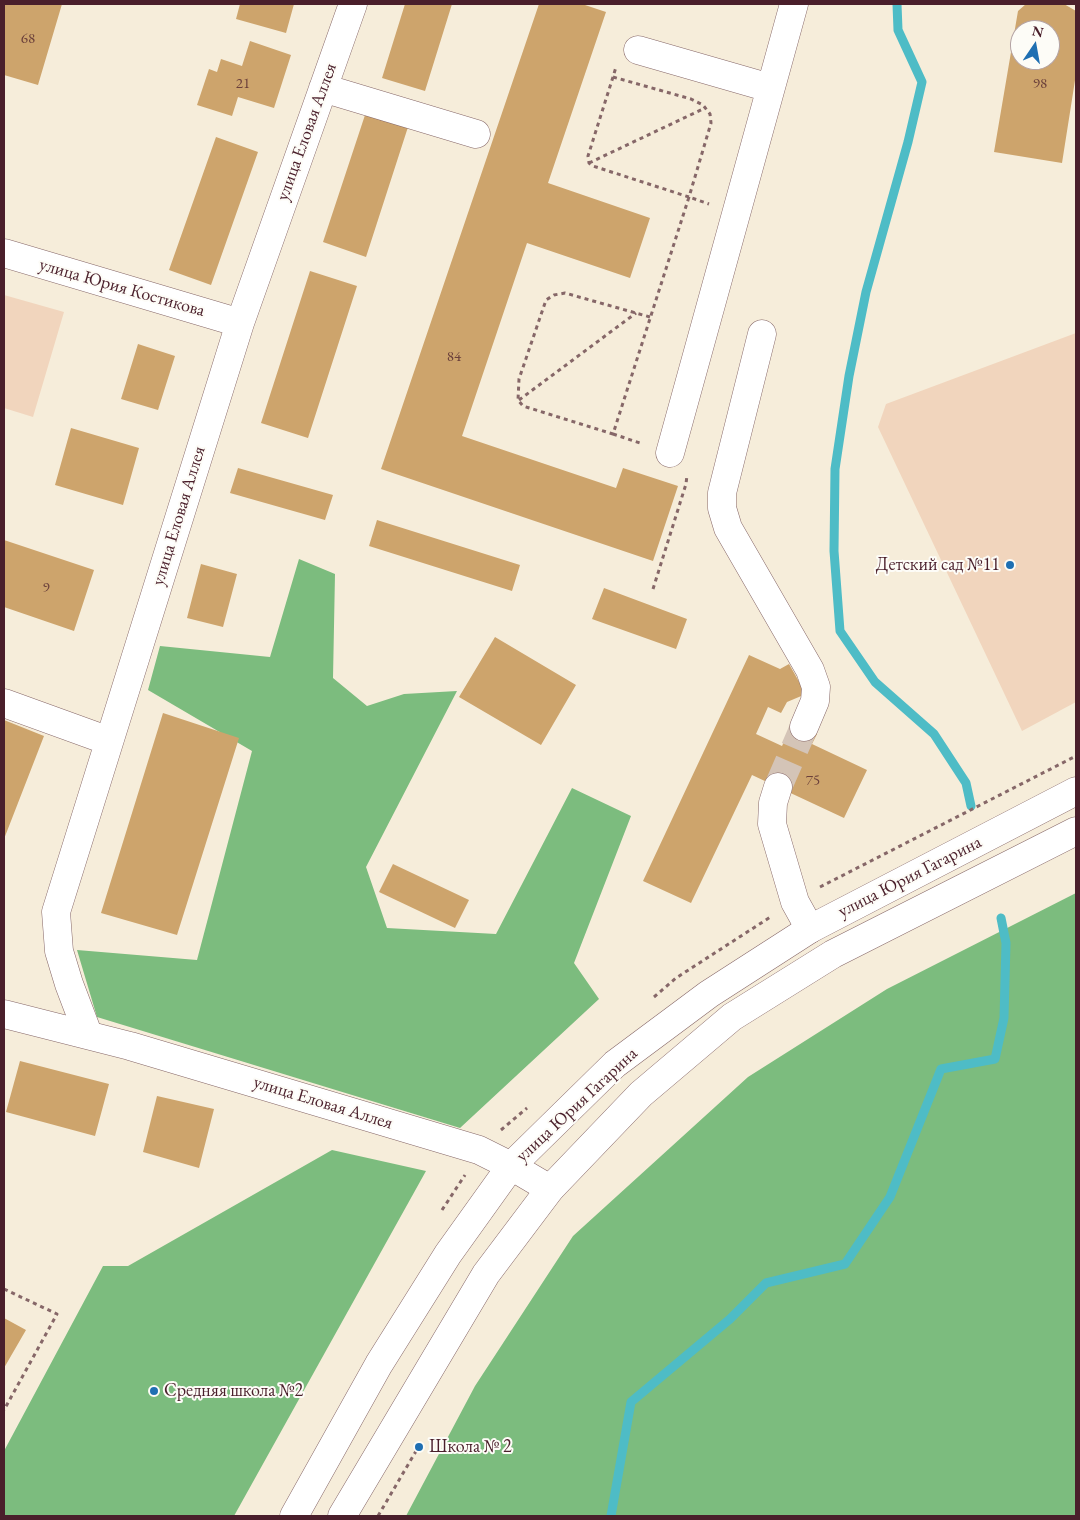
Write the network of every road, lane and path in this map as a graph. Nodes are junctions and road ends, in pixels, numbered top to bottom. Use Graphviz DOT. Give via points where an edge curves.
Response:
graph roads {
  1 [pos="353,4"];
  2 [pos="794,4"];
  3 [pos="638,50"];
  4 [pos="613,77"];
  5 [pos="323,88"];
  6 [pos="770,88"];
  7 [pos="705,108"];
  8 [pos="476,134"];
  9 [pos="589,163"];
  10 [pos="689,197"];
  11 [pos="736,212"];
  12 [pos="4,253"];
  13 [pos="636,313"];
  14 [pos="650,317"];
  15 [pos="240,323"];
  16 [pos="762,334"];
  17 [pos="518,400"];
  18 [pos="670,453"];
  19 [pos="653,589"];
  20 [pos="4,703"];
  21 [pos="804,727"];
  22 [pos="109,741"];
  23 [pos="778,787"];
  24 [pos="1076,791"];
  25 [pos="1076,831"];
  26 [pos="810,929"];
  27 [pos="4,1014"];
  28 [pos="88,1034"];
  29 [pos="511,1166"];
  30 [pos="550,1189"];
  31 [pos="4,1289"];
  32 [pos="4,1410"];
  33 [pos="423,1438"];
  34 [pos="294,1516"];
  35 [pos="342,1516"];
  36 [pos="378,1516"];
  1 -- 5 [label="main road, улица Еловая Аллея"];
  2 -- 6 [label="main road"];
  3 -- 4 [label="path" via="628,51"];
  3 -- 6 [label="main road"];
  4 -- 7 [label="path" via="691,99"];
  4 -- 9 [label="path" via="588,156"];
  5 -- 8 [label="main road"];
  5 -- 15 [label="main road, улица Еловая Аллея"];
  6 -- 11 [label="main road"];
  7 -- 9 [label="path"];
  7 -- 10 [label="path" via="711,123"];
  9 -- 10 [label="path"];
  10 -- 11 [label="path"];
  10 -- 14 [label="path"];
  11 -- 18 [label="main road"];
  12 -- 15 [label="main road, улица Юрия Костикова"];
  13 -- 14 [label="path"];
  13 -- 17 [label="path"];
  13 -- 17 [label="path" via="565,293 546,300 519,379"];
  14 -- 17 [label="path" via="613,434 523,406"];
  15 -- 22 [label="main road, улица Еловая Аллея"];
  16 -- 21 [label="main road" via="722,493 722,508 728,528 810,670 816,687 815,701"];
  18 -- 19 [label="path" via="684,461 686,484"];
  20 -- 22 [label="main road"];
  22 -- 28 [label="main road, улица Еловая Аллея" via="56,912 59,951"];
  23 -- 26 [label="main road" via="772,824 795,902"];
  24 -- 26 [label="main road, улица Юрия Гагарина"];
  25 -- 30 [label="main road, улица Юрия Гагарина" via="834,954 732,1017 641,1094"];
  26 -- 29 [label="main road, улица Юрия Гагарина" via="709,994 615,1064"];
  27 -- 28 [label="main road, улица Еловая Аллея"];
  28 -- 29 [label="main road, улица Еловая Аллея" via="479,1150"];
  29 -- 30 [label="main road, улица Еловая Аллея"];
  29 -- 34 [label="main road, улица Юрия Гагарина" via="448,1254 384,1356"];
  30 -- 35 [label="main road, улица Юрия Гагарина" via="486,1274"];
  31 -- 32 [label="path" via="57,1314"];
  33 -- 36 [label="path"];
}
